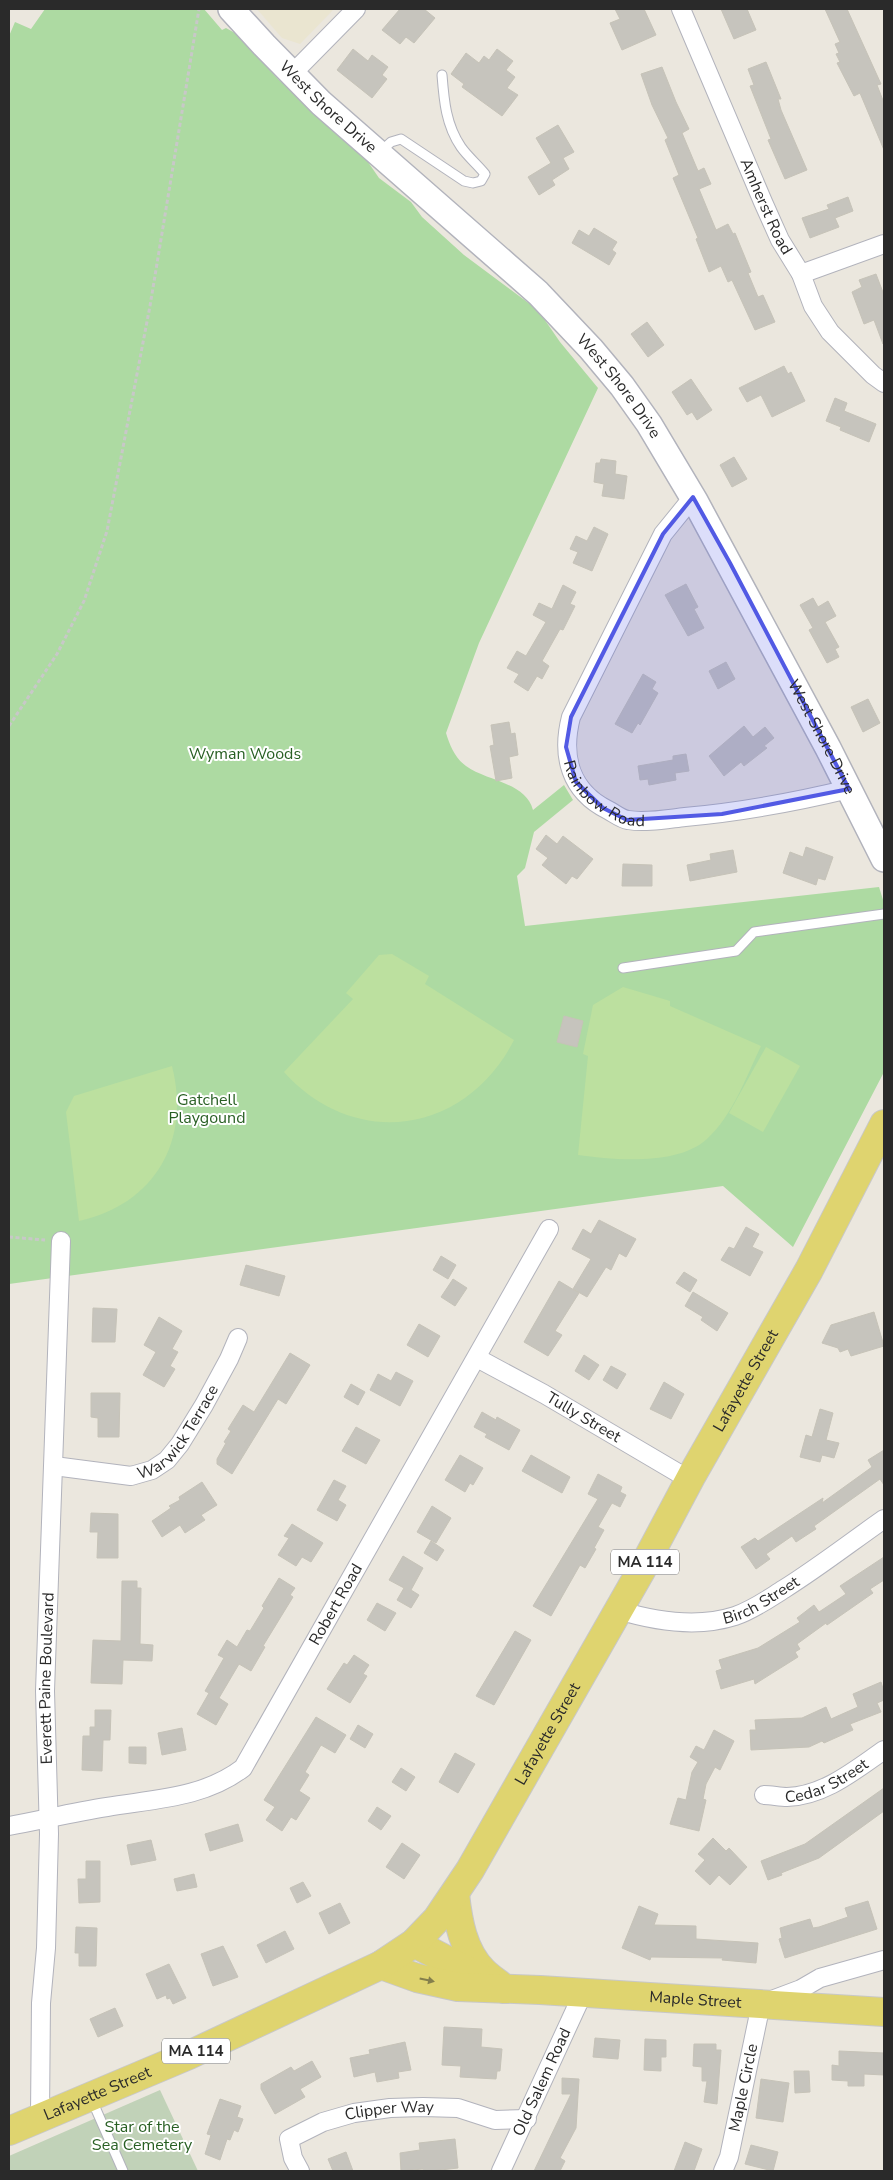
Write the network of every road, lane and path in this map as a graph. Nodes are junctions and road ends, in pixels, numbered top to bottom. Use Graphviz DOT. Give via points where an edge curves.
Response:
graph roads {
  1 [pos="199,9"];
  2 [pos="230,9"];
  3 [pos="356,9"];
  4 [pos="681,9"];
  5 [pos="292,74"];
  6 [pos="442,75"];
  7 [pos="379,153"];
  8 [pos="884,244"];
  9 [pos="801,274"];
  10 [pos="884,383"];
  11 [pos="693,497"];
  12 [pos="9,726"];
  13 [pos="849,789"];
  14 [pos="884,859"];
  15 [pos="884,914"];
  16 [pos="623,968"];
  17 [pos="884,1124"];
  18 [pos="549,1229"];
  19 [pos="9,1236"];
  20 [pos="61,1241"];
  21 [pos="238,1338"];
  22 [pos="477,1358"];
  23 [pos="54,1466"];
  24 [pos="690,1480"];
  25 [pos="884,1519"];
  26 [pos="618,1610"];
  27 [pos="884,1750"];
  28 [pos="764,1795"];
  29 [pos="48,1819"];
  30 [pos="9,1826"];
  31 [pos="455,1894"];
  32 [pos="414,1943"];
  33 [pos="884,1960"];
  34 [pos="381,1965"];
  35 [pos="505,1989"];
  36 [pos="583,1993"];
  37 [pos="761,2004"];
  38 [pos="884,2012"];
  39 [pos="90,2096"];
  40 [pos="40,2116"];
  41 [pos="526,2119"];
  42 [pos="9,2131"];
  43 [pos="123,2171"];
  44 [pos="300,2171"];
  45 [pos="501,2171"];
  46 [pos="723,2171"];
  1 -- 12 [label="path" via="150,306 107,531 84,601 56,654"];
  2 -- 5 [label="main road, West Shore Drive"];
  3 -- 5 [label="street"];
  4 -- 9 [label="street, Amherst Road" via="777,232"];
  5 -- 7 [label="main road, West Shore Drive"];
  6 -- 7 [label="lane" via="450,129 462,149 485,174 481,181 464,181 401,139 391,142"];
  7 -- 11 [label="main road, West Shore Drive" via="566,321 622,386"];
  8 -- 9 [label="street"];
  9 -- 10 [label="street, Amherst Road" via="813,306 830,332"];
  11 -- 13 [label="main road, West Shore Drive"];
  11 -- 13 [label="street, Rainbow Road" via="663,534 570,717 566,747 568,764 576,782 603,808 626,820 647,821 722,814 797,802"];
  13 -- 14 [label="main road, West Shore Drive"];
  15 -- 16 [label="lane" via="754,932 736,951"];
  17 -- 24 [label="main road, Lafayette Street / MA 114" via="809,1270"];
  18 -- 22 [label="street, Robert Road"];
  19 -- 20 [label="path"];
  20 -- 23 [label="street, Everett Paine Boulevard"];
  21 -- 23 [label="street, Warwick Terrace" via="229,1360 180,1444 160,1465 131,1476"];
  22 -- 24 [label="street, Tully Street"];
  22 -- 29 [label="street, Robert Road" via="243,1768 230,1778 192,1793"];
  23 -- 29 [label="street, Everett Paine Boulevard" via="45,1691"];
  24 -- 26 [label="main road, Lafayette Street / MA 114"];
  25 -- 26 [label="street, Birch Street" via="752,1610 733,1617 667,1621"];
  26 -- 31 [label="main road, Lafayette Street / MA 114"];
  27 -- 28 [label="street, Cedar Street" via="838,1781 815,1792 788,1797"];
  29 -- 30 [label="street, Robert Road"];
  29 -- 40 [label="street, Everett Paine Boulevard"];
  31 -- 32 [label="main road, Lafayette Street / MA 114"];
  31 -- 35 [label="main road" via="458,1918 470,1954 483,1971"];
  32 -- 34 [label="main road, Lafayette Street / MA 114"];
  32 -- 35 [label="main road, Maple Street"];
  33 -- 37 [label="street" via="820,1978"];
  34 -- 35 [label="main road, Maple Street, one-way" via="417,1978 458,1986"];
  34 -- 39 [label="main road, Lafayette Street / MA 114"];
  35 -- 36 [label="main road, Maple Street"];
  36 -- 37 [label="main road, Maple Street"];
  36 -- 41 [label="street, Old Salem Road"];
  37 -- 38 [label="main road, Maple Street"];
  37 -- 46 [label="street, Maple Circle" via="729,2156"];
  39 -- 40 [label="main road, Lafayette Street / MA 114"];
  39 -- 43 [label="lane"];
  40 -- 42 [label="main road, Lafayette Street / MA 114"];
  41 -- 44 [label="street, Clipper Way" via="495,2120 458,2108 423,2107 354,2113 323,2122 289,2139"];
  41 -- 45 [label="street, Old Salem Road"];
}
